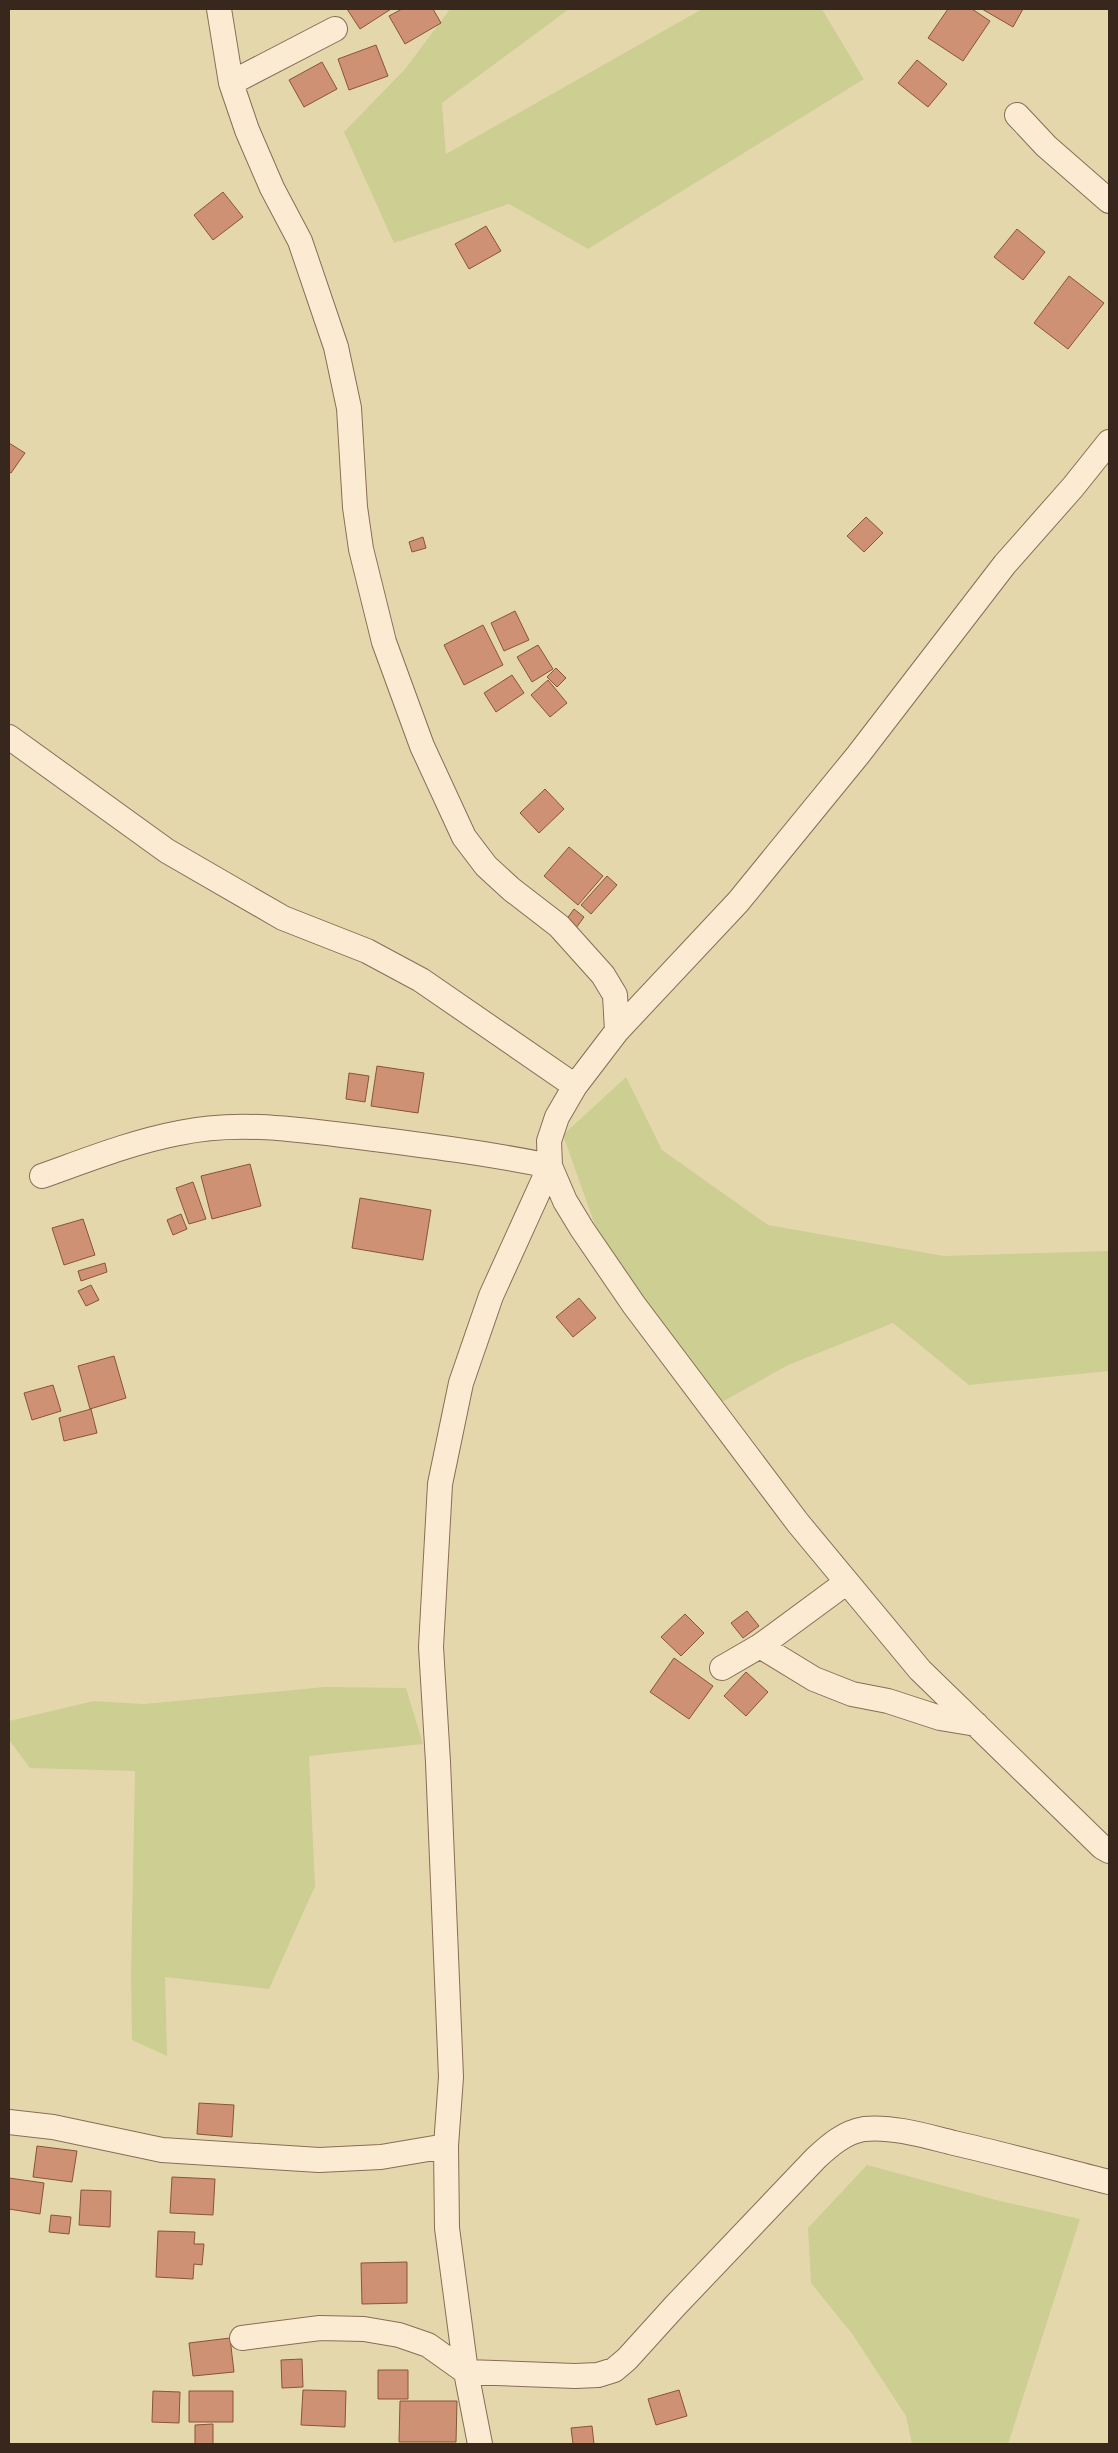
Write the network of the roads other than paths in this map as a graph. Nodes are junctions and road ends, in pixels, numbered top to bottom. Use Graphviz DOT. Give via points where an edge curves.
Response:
graph roads {
  1 [pos="219,9"];
  2 [pos="335,29"];
  3 [pos="231,83"];
  4 [pos="1016,115"];
  5 [pos="1109,201"];
  6 [pos="1109,442"];
  7 [pos="9,737"];
  8 [pos="617,1032"];
  9 [pos="575,1086"];
  10 [pos="550,1166"];
  11 [pos="42,1176"];
  12 [pos="847,1582"];
  13 [pos="760,1646"];
  14 [pos="722,1668"];
  15 [pos="976,1724"];
  16 [pos="1109,1851"];
  17 [pos="9,2122"];
  18 [pos="446,2146"];
  19 [pos="1109,2182"];
  20 [pos="242,2338"];
  21 [pos="466,2372"];
  22 [pos="480,2444"];
  1 -- 3 [label="street"];
  2 -- 3 [label="street"];
  3 -- 8 [label="street" via="272,188 300,241 336,347 349,408 361,549 384,642 422,746 464,837 486,866 511,890 559,926 603,975 615,995"];
  4 -- 5 [label="street"];
  6 -- 8 [label="street" via="1005,564 858,755 738,902"];
  7 -- 9 [label="street" via="167,851 283,918 367,951 421,980"];
  8 -- 9 [label="street"];
  9 -- 10 [label="street" via="557,1116 550,1141"];
  10 -- 11 [label="street" via="503,1156 381,1140 243,1126 180,1132 126,1146"];
  10 -- 12 [label="street" via="565,1201 634,1305 798,1523"];
  10 -- 18 [label="street" via="491,1296 461,1383 440,1484 431,1647 451,2077"];
  12 -- 13 [label="street"];
  12 -- 15 [label="street" via="920,1670"];
  13 -- 14 [label="street"];
  13 -- 15 [label="street" via="814,1679 852,1694 888,1701 940,1718"];
  15 -- 16 [label="street"];
  17 -- 18 [label="street" via="53,2127 162,2150 319,2160 381,2157"];
  18 -- 21 [label="street" via="447,2228"];
  19 -- 21 [label="street" via="909,2133 864,2129 849,2133 816,2158 674,2306 627,2360 614,2370 575,2376"];
  20 -- 21 [label="street" via="320,2328 364,2329 399,2335 428,2345"];
  21 -- 22 [label="street"];
}
